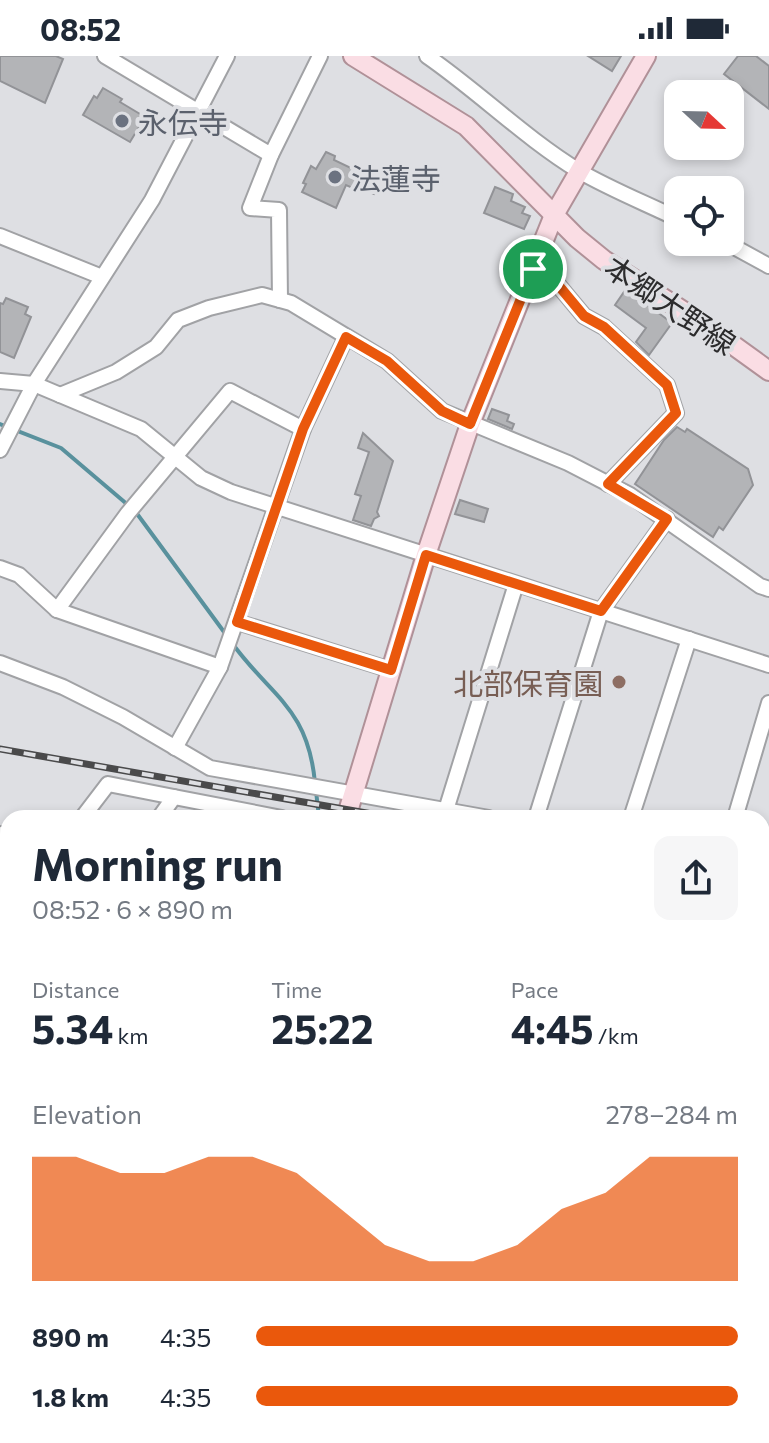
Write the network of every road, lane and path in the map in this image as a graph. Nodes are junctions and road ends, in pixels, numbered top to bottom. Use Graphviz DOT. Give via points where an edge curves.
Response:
graph roads {
  1 [pos="105,56"];
  2 [pos="227,56"];
  3 [pos="320,56"];
  4 [pos="353,56"];
  5 [pos="427,56"];
  6 [pos="646,56"];
  7 [pos="198,111"];
  8 [pos="271,155"];
  9 [pos="579,171"];
  10 [pos="664,212"];
  11 [pos="554,215"];
  12 [pos="0,236"];
  13 [pos="744,252"];
  14 [pos="769,266"];
  15 [pos="533,269"];
  16 [pos="102,277"];
  17 [pos="280,300"];
  18 [pos="346,337"];
  19 [pos="769,371"];
  20 [pos="0,381"];
  21 [pos="34,384"];
  22 [pos="60,395"];
  23 [pos="470,424"];
  24 [pos="303,429"];
  25 [pos="0,450"];
  26 [pos="174,458"];
  27 [pos="608,484"];
  28 [pos="277,507"];
  29 [pos="667,519"];
  30 [pos="426,555"];
  31 [pos="0,568"];
  32 [pos="516,584"];
  33 [pos="769,589"];
  34 [pos="57,610"];
  35 [pos="601,611"];
  36 [pos="235,628"];
  37 [pos="689,639"];
  38 [pos="0,663"];
  39 [pos="769,665"];
  40 [pos="220,667"];
  41 [pos="391,670"];
  42 [pos="769,703"];
  43 [pos="175,748"];
  44 [pos="353,793"];
  45 [pos="174,797"];
  46 [pos="88,810"];
  47 [pos="165,810"];
  48 [pos="241,810"];
  49 [pos="348,810"];
  50 [pos="446,810"];
  51 [pos="539,810"];
  52 [pos="634,810"];
  53 [pos="737,810"];
  1 -- 7 [label="street"];
  2 -- 7 [label="street"];
  3 -- 8 [label="street"];
  4 -- 11 [label="main road, 本郷大野線" via="466,126"];
  5 -- 9 [label="street"];
  6 -- 9 [label="main road"];
  7 -- 8 [label="street"];
  7 -- 16 [label="street" via="152,200"];
  8 -- 17 [label="street" via="250,208 279,210"];
  9 -- 10 [label="street"];
  9 -- 11 [label="main road"];
  11 -- 15 [label="main road"];
  11 -- 19 [label="main road, 本郷大野線" via="604,260"];
  12 -- 16 [label="street"];
  13 -- 14 [label="street"];
  15 -- 23 [label="main road"];
  15 -- 27 [label="street" via="559,286 584,316 604,327 667,385 676,413"];
  16 -- 21 [label="street"];
  17 -- 18 [label="street"];
  17 -- 22 [label="street" via="262,295 178,320 156,347 116,372"];
  18 -- 23 [label="street" via="387,361 442,411"];
  18 -- 24 [label="street"];
  20 -- 21 [label="street"];
  21 -- 22 [label="street"];
  21 -- 25 [label="street"];
  22 -- 26 [label="street" via="141,429"];
  23 -- 27 [label="street"];
  23 -- 30 [label="main road"];
  24 -- 26 [label="street" via="230,391"];
  24 -- 28 [label="street"];
  26 -- 28 [label="street" via="201,478"];
  26 -- 34 [label="street"];
  27 -- 29 [label="street"];
  28 -- 30 [label="street"];
  28 -- 36 [label="street"];
  29 -- 33 [label="street"];
  29 -- 35 [label="street"];
  30 -- 32 [label="street"];
  30 -- 41 [label="main road"];
  31 -- 34 [label="street" via="19,575"];
  32 -- 35 [label="street"];
  32 -- 50 [label="street"];
  34 -- 40 [label="street"];
  35 -- 37 [label="street"];
  35 -- 51 [label="street"];
  36 -- 40 [label="street"];
  36 -- 41 [label="street"];
  37 -- 39 [label="street"];
  37 -- 52 [label="street"];
  38 -- 43 [label="street" via="63,687"];
  40 -- 43 [label="street"];
  41 -- 44 [label="main road"];
  42 -- 53 [label="street"];
  43 -- 44 [label="street" via="210,768"];
  44 -- 49 [label="main road"];
  44 -- 50 [label="street"];
  45 -- 46 [label="street" via="108,784"];
  45 -- 47 [label="street"];
  45 -- 48 [label="street"];
}
